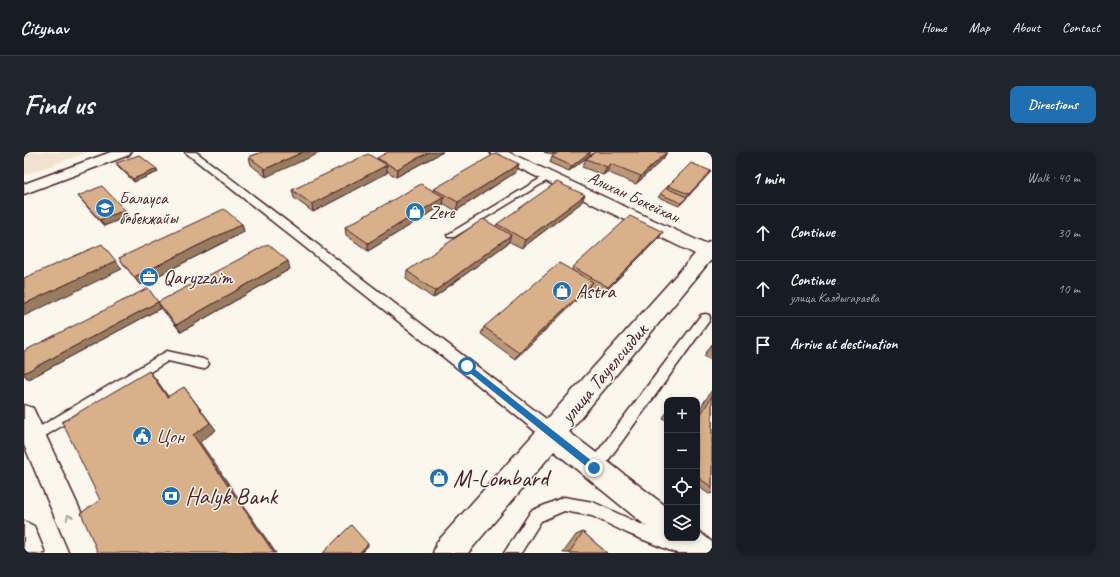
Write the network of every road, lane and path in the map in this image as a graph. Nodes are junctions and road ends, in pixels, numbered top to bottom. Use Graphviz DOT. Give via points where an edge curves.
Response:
graph roads {
  1 [pos="124,152"];
  2 [pos="190,152"];
  3 [pos="497,152"];
  4 [pos="549,177"];
  5 [pos="24,189"];
  6 [pos="451,235"];
  7 [pos="710,251"];
  8 [pos="705,318"];
  9 [pos="203,364"];
  10 [pos="27,432"];
  11 [pos="552,434"];
  12 [pos="594,468"];
  13 [pos="664,523"];
  14 [pos="24,536"];
  15 [pos="687,541"];
  16 [pos="30,553"];
  17 [pos="85,553"];
  18 [pos="448,553"];
  19 [pos="512,553"];
  20 [pos="694,553"];
  21 [pos="702,553"];
  1 -- 5 [label="street"];
  2 -- 11 [label="street"];
  3 -- 4 [label="street, Алихан Бокейхан"];
  4 -- 6 [label="lane"];
  4 -- 7 [label="street, Алихан Бокейхан"];
  7 -- 11 [label="street, улица Тауелсиздик"];
  8 -- 12 [label="lane"];
  9 -- 10 [label="lane" via="167,356"];
  17 -- 10 [label="street, one-way"];
  11 -- 12 [label="street"];
  11 -- 18 [label="street, улица Тауелсиздик"];
  12 -- 13 [label="street"];
  14 -- 16 [label="street"];
  15 -- 21 [label="street"];
  19 -- 20 [label="lane" via="536,516 564,504 593,509"];
}
